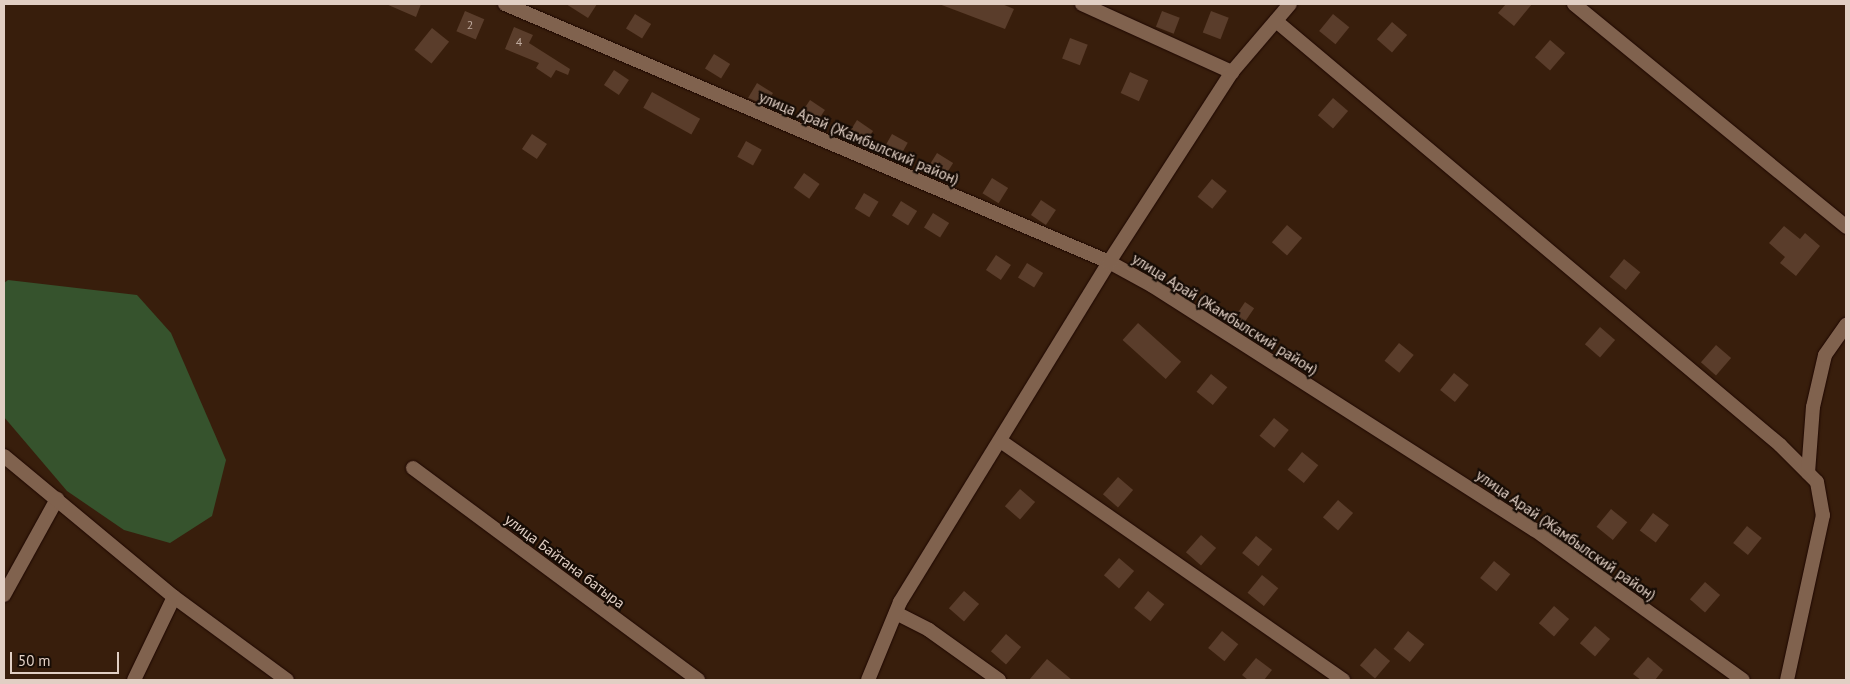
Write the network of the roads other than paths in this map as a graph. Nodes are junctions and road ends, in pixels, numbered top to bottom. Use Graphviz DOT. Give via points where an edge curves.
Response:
graph roads {
  1 [pos="505,4"];
  2 [pos="1082,4"];
  3 [pos="1290,4"];
  4 [pos="1574,4"];
  5 [pos="1276,21"];
  6 [pos="1232,72"];
  7 [pos="1846,227"];
  8 [pos="1109,262"];
  9 [pos="1846,325"];
  10 [pos="1002,442"];
  11 [pos="4,456"];
  12 [pos="413,468"];
  13 [pos="1808,473"];
  14 [pos="57,499"];
  15 [pos="4,594"];
  16 [pos="174,597"];
  17 [pos="896,613"];
  18 [pos="134,680"];
  19 [pos="287,680"];
  20 [pos="698,680"];
  21 [pos="868,680"];
  22 [pos="999,680"];
  23 [pos="1343,680"];
  24 [pos="1743,680"];
  25 [pos="1787,680"];
  1 -- 8 [label="street, улица Арай (Жамбылский район)"];
  2 -- 6 [label="street"];
  3 -- 5 [label="street"];
  4 -- 7 [label="street"];
  5 -- 6 [label="street"];
  5 -- 13 [label="street" via="1773,438"];
  6 -- 8 [label="street"];
  8 -- 10 [label="street"];
  8 -- 24 [label="street, улица Арай (Жамбылский район)" via="1535,530"];
  9 -- 13 [label="street" via="1825,355 1813,407"];
  10 -- 17 [label="street"];
  10 -- 23 [label="street"];
  11 -- 14 [label="street"];
  12 -- 20 [label="street, улица Байтана батыра"];
  13 -- 25 [label="street" via="1817,482 1823,515"];
  14 -- 15 [label="street"];
  14 -- 16 [label="street"];
  16 -- 18 [label="street"];
  16 -- 19 [label="street"];
  17 -- 21 [label="street"];
  17 -- 22 [label="street" via="929,630"];
}
